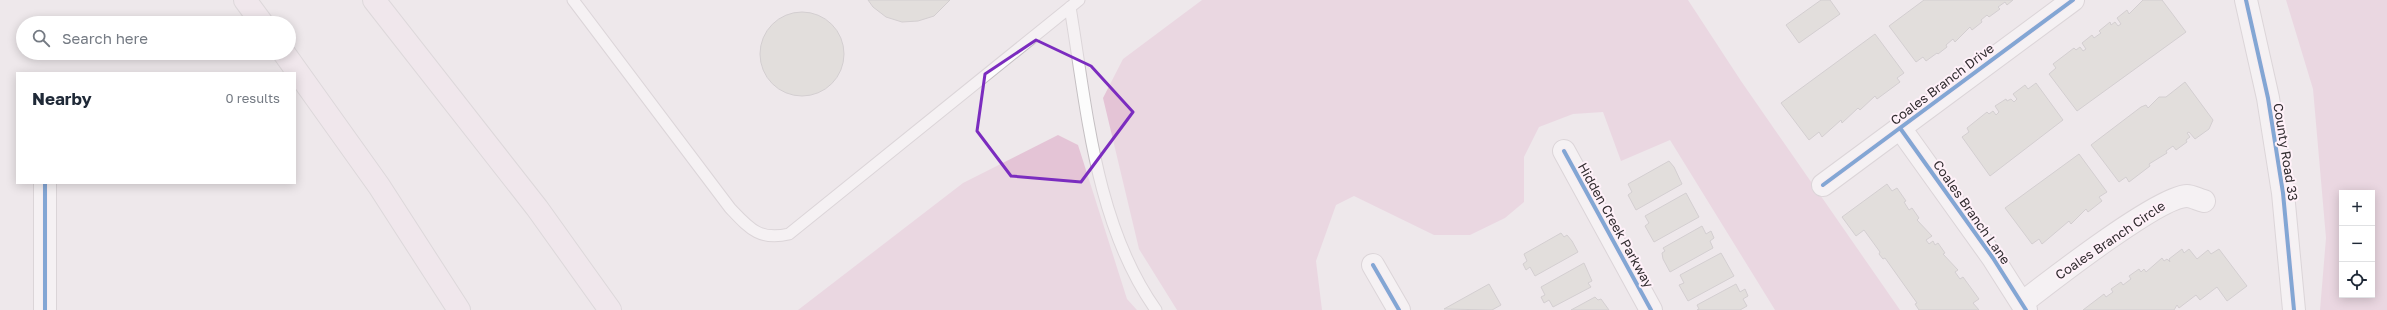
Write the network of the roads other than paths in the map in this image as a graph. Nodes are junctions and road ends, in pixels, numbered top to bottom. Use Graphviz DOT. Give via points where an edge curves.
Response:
graph roads {
  1 [pos="245,0"];
  2 [pos="374,0"];
  3 [pos="387,0"];
  4 [pos="573,0"];
  5 [pos="1079,0"];
  6 [pos="2074,0"];
  7 [pos="2246,0"];
  8 [pos="1070,7"];
  9 [pos="257,16"];
  10 [pos="289,60"];
  11 [pos="1900,128"];
  12 [pos="1564,151"];
  13 [pos="45,184"];
  14 [pos="519,184"];
  15 [pos="1823,185"];
  16 [pos="2204,201"];
  17 [pos="1373,265"];
  18 [pos="2024,306"];
  19 [pos="45,310"];
  20 [pos="459,310"];
  21 [pos="610,310"];
  22 [pos="1156,310"];
  23 [pos="1399,310"];
  24 [pos="1651,310"];
  25 [pos="2294,310"];
  1 -- 9 [label="highway"];
  2 -- 14 [label="highway"];
  3 -- 14 [label="highway"];
  4 -- 8 [label="lane" via="730,208 752,231 776,237 789,234"];
  5 -- 8 [label="lane"];
  6 -- 11 [label="street, Coales Branch Drive"];
  7 -- 25 [label="street, County Road 33" via="2268,98 2283,192"];
  8 -- 22 [label="lane" via="1096,161 1120,246"];
  10 -- 20 [label="highway" via="374,180"];
  11 -- 15 [label="street, Coales Branch Drive"];
  11 -- 18 [label="street, Coales Branch Lane" via="1993,258"];
  12 -- 24 [label="street, Hidden Creek Parkway"];
  13 -- 19 [label="street"];
  14 -- 21 [label="highway"];
  16 -- 18 [label="street, Coales Branch Circle" via="2188,196 2166,201 2070,266"];
  17 -- 23 [label="street"];
}
